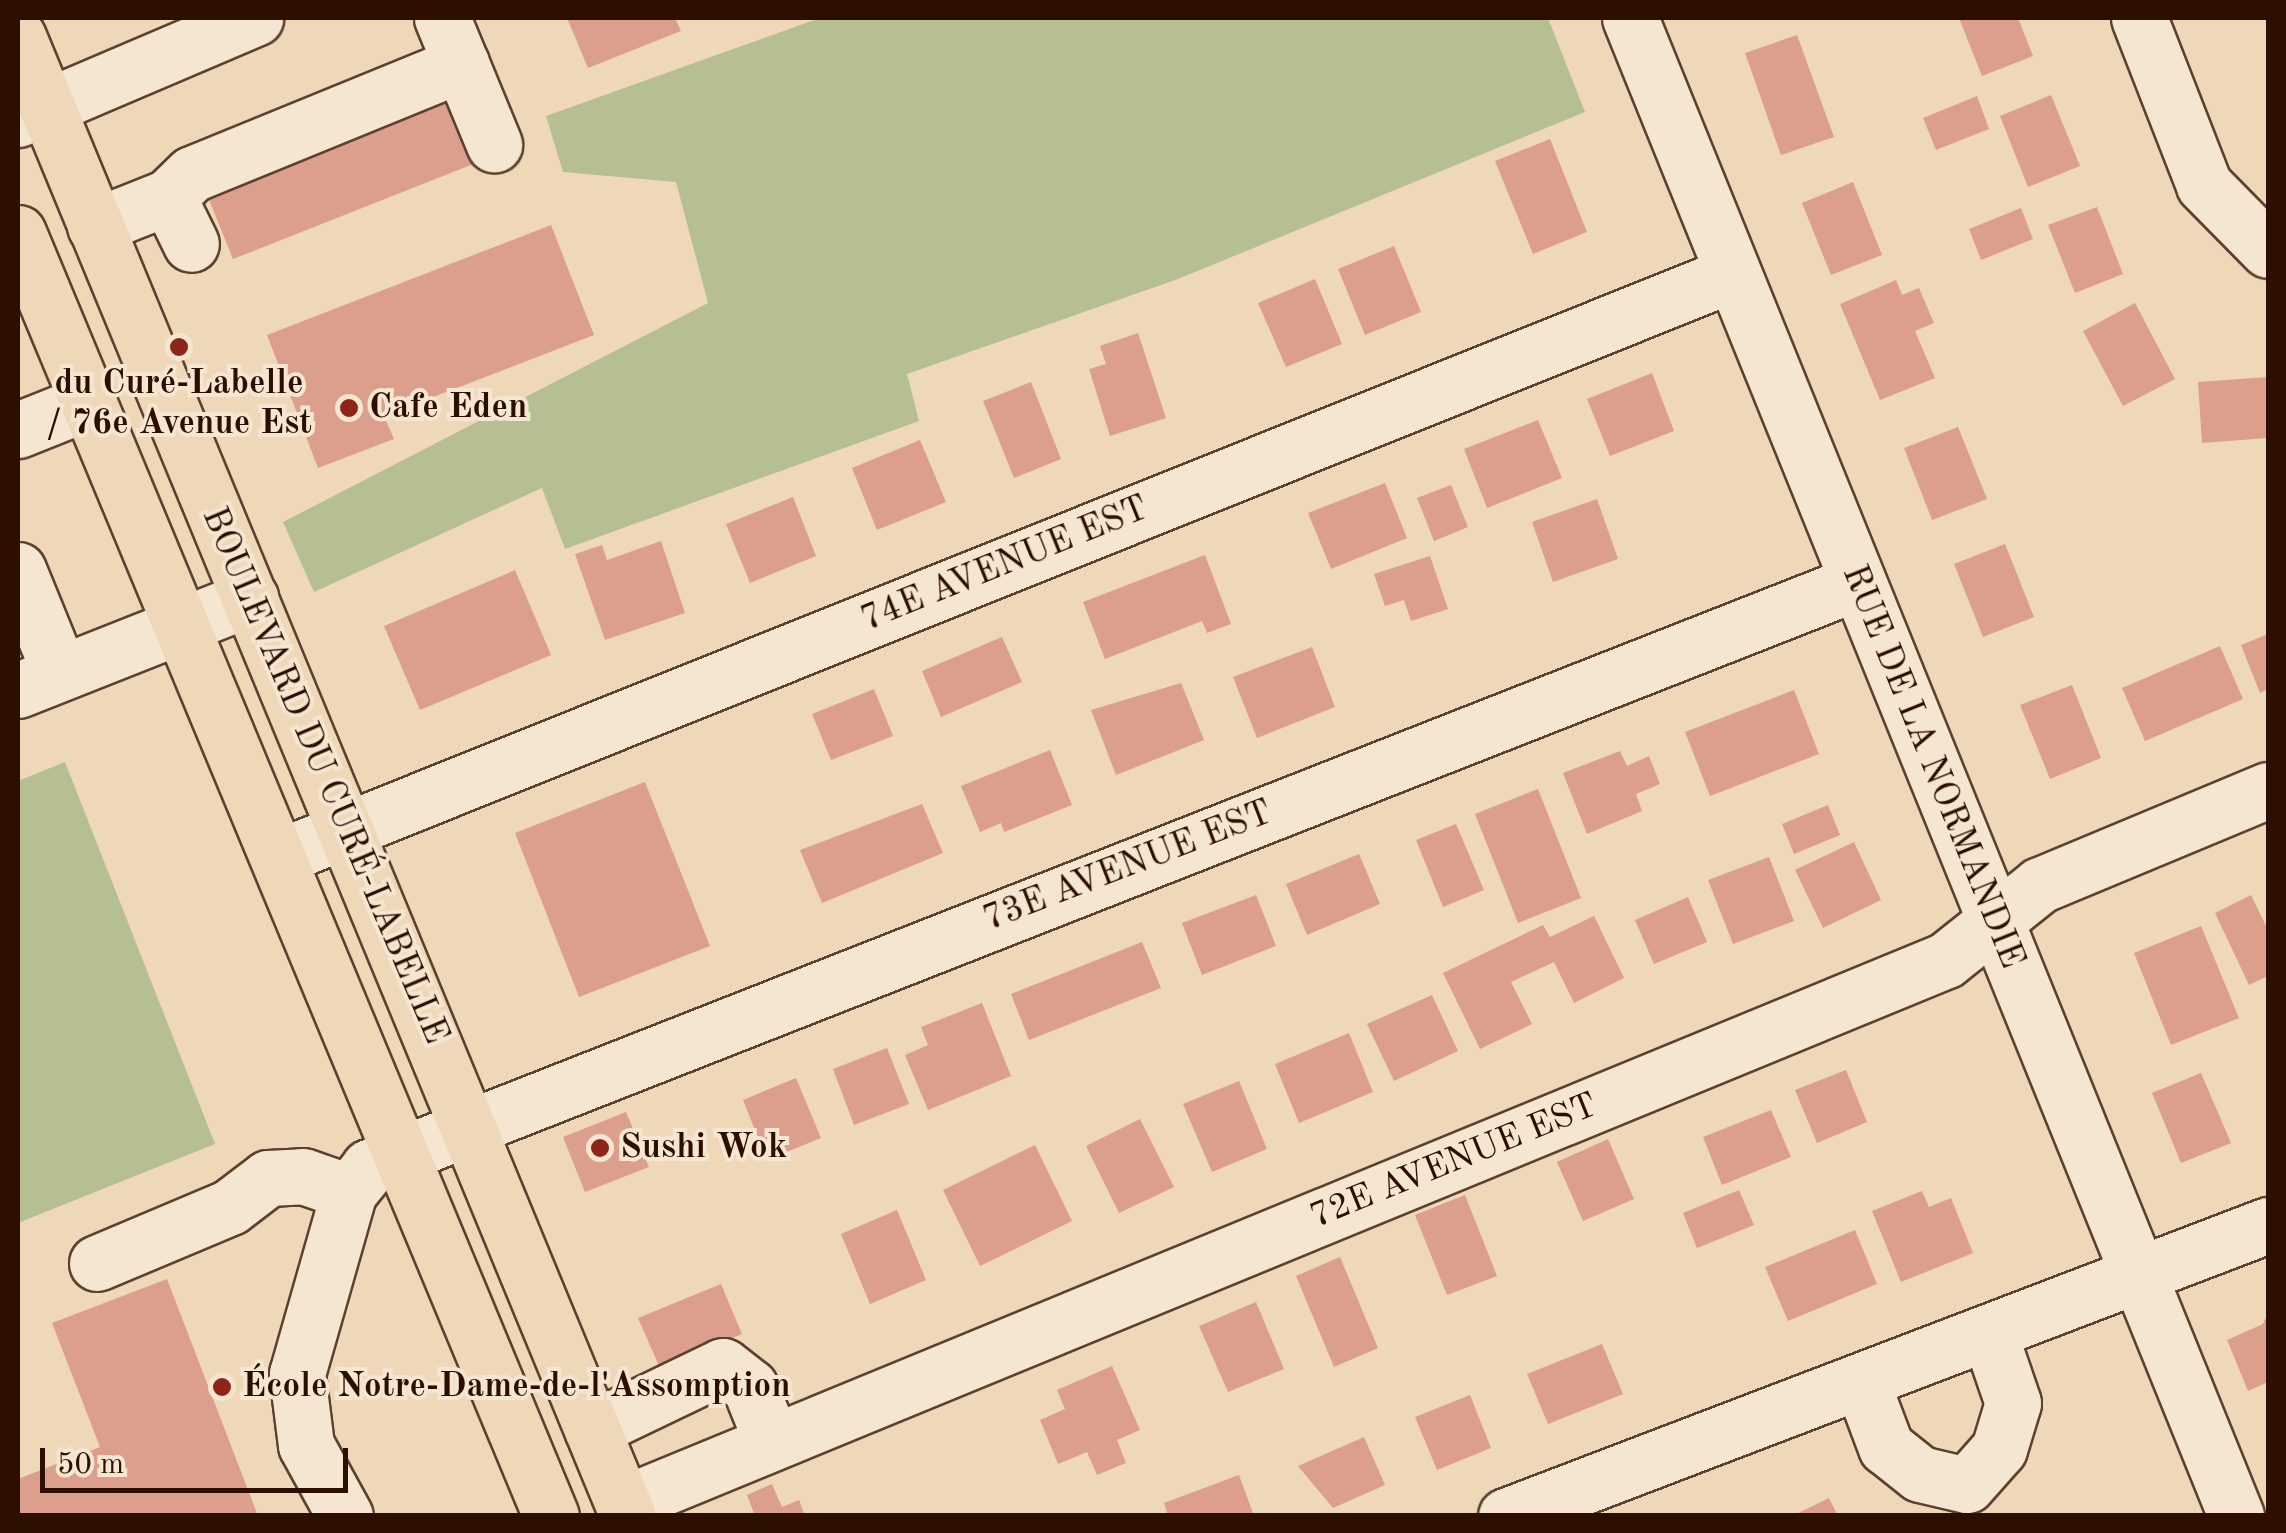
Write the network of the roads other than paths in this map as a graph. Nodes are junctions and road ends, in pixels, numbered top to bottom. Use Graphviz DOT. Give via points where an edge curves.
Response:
graph roads {
  1 [pos="254,18"];
  2 [pos="1630,18"];
  3 [pos="2139,18"];
  4 [pos="18,37"];
  5 [pos="451,41"];
  6 [pos="31,111"];
  7 [pos="494,144"];
  8 [pos="96,226"];
  9 [pos="18,232"];
  10 [pos="2268,250"];
  11 [pos="1732,274"];
  12 [pos="31,303"];
  13 [pos="88,402"];
  14 [pos="18,430"];
  15 [pos="18,570"];
  16 [pos="1856,582"];
  17 [pos="250,598"];
  18 [pos="182,624"];
  19 [pos="39,682"];
  20 [pos="2268,790"];
  21 [pos="347,830"];
  22 [pos="279,857"];
  23 [pos="1996,923"];
  24 [pos="468,1126"];
  25 [pos="402,1154"];
  26 [pos="348,1192"];
  27 [pos="2268,1225"];
  28 [pos="97,1263"];
  29 [pos="2140,1274"];
  30 [pos="1989,1333"];
  31 [pos="1861,1381"];
  32 [pos="592,1428"];
  33 [pos="772,1442"];
  34 [pos="625,1510"];
  35 [pos="346,1516"];
  36 [pos="552,1516"];
  37 [pos="1506,1516"];
  38 [pos="2236,1516"];
  1 -- 6 [label="street"];
  2 -- 11 [label="street, RUE DE LA NORMANDIE"];
  3 -- 10 [label="street" via="2204,185"];
  4 -- 6 [label="main road, BOULEVARD DU CURÉ-LABELLE"];
  5 -- 7 [label="street"];
  5 -- 8 [label="street" via="192,174 180,221"];
  6 -- 8 [label="main road, BOULEVARD DU CURÉ-LABELLE"];
  8 -- 17 [label="main road, BOULEVARD DU CURÉ-LABELLE"];
  9 -- 12 [label="main road, BOULEVARD DU CURÉ-LABELLE"];
  11 -- 16 [label="street, RUE DE LA NORMANDIE"];
  11 -- 21 [label="street, 74E AVENUE EST"];
  12 -- 13 [label="main road, BOULEVARD DU CURÉ-LABELLE"];
  13 -- 14 [label="street"];
  13 -- 18 [label="main road, BOULEVARD DU CURÉ-LABELLE"];
  15 -- 19 [label="street"];
  16 -- 23 [label="street, RUE DE LA NORMANDIE"];
  16 -- 24 [label="street, 73E AVENUE EST"];
  17 -- 18 [label="street"];
  17 -- 21 [label="main road, BOULEVARD DU CURÉ-LABELLE"];
  18 -- 19 [label="street"];
  18 -- 22 [label="main road, BOULEVARD DU CURÉ-LABELLE"];
  20 -- 23 [label="street, 72E AVENUE EST" via="2040,885"];
  21 -- 22 [label="street, 74E AVENUE EST"];
  21 -- 24 [label="main road, BOULEVARD DU CURÉ-LABELLE"];
  22 -- 25 [label="main road, BOULEVARD DU CURÉ-LABELLE"];
  23 -- 29 [label="street, RUE DE LA NORMANDIE"];
  23 -- 33 [label="street, 72E AVENUE EST" via="1946,960"];
  24 -- 25 [label="street, 73E AVENUE EST"];
  24 -- 32 [label="main road, BOULEVARD DU CURÉ-LABELLE"];
  25 -- 26 [label="street, 73E AVENUE EST" via="369,1167"];
  25 -- 36 [label="main road, BOULEVARD DU CURÉ-LABELLE"];
  26 -- 28 [label="street" via="303,1176 268,1178 230,1207"];
  26 -- 35 [label="street" via="296,1397 306,1445"];
  27 -- 29 [label="street"];
  29 -- 30 [label="street"];
  29 -- 38 [label="street, RUE DE LA NORMANDIE"];
  30 -- 31 [label="street"];
  30 -- 31 [label="street" via="2013,1403 1999,1448 1966,1485 1920,1474 1886,1448"];
  31 -- 37 [label="street"];
  32 -- 33 [label="street" via="724,1366 750,1387"];
  32 -- 34 [label="main road, BOULEVARD DU CURÉ-LABELLE"];
  33 -- 34 [label="street, 72E AVENUE EST"];
}
